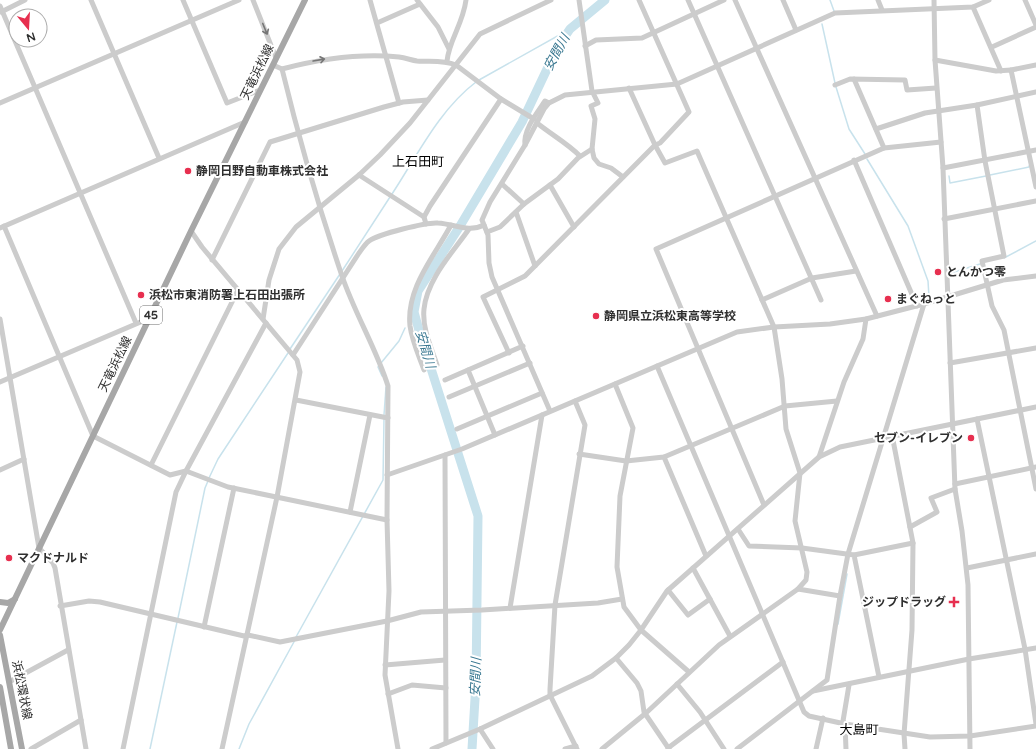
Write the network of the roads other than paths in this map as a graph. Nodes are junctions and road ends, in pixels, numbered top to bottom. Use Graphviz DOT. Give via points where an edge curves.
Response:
graph roads {
  1 [pos="25,0"];
  2 [pos="91,0"];
  3 [pos="183,0"];
  4 [pos="239,0"];
  5 [pos="253,0"];
  6 [pos="305,0"];
  7 [pos="370,0"];
  8 [pos="466,0"];
  9 [pos="551,0"];
  10 [pos="579,0"];
  11 [pos="639,0"];
  12 [pos="688,0"];
  13 [pos="724,0"];
  14 [pos="735,0"];
  15 [pos="783,0"];
  16 [pos="878,0"];
  17 [pos="934,0"];
  18 [pos="989,0"];
  19 [pos="1025,0"];
  20 [pos="419,1"];
  21 [pos="0,6"];
  22 [pos="973,8"];
  23 [pos="933,9"];
  24 [pos="882,10"];
  25 [pos="1,12"];
  26 [pos="694,14"];
  27 [pos="192,21"];
  28 [pos="377,22"];
  29 [pos="1036,26"];
  30 [pos="796,30"];
  31 [pos="653,32"];
  32 [pos="586,46"];
  33 [pos="992,47"];
  34 [pos="757,48"];
  35 [pos="449,49"];
  36 [pos="115,55"];
  37 [pos="386,56"];
  38 [pos="276,58"];
  39 [pos="935,60"];
  40 [pos="447,61"];
  41 [pos="1036,64"];
  42 [pos="273,65"];
  43 [pos="456,65"];
  44 [pos="718,66"];
  45 [pos="282,69"];
  46 [pos="1011,70"];
  47 [pos="1001,71"];
  48 [pos="854,79"];
  49 [pos="677,84"];
  50 [pos="835,85"];
  51 [pos="34,88"];
  52 [pos="629,88"];
  53 [pos="936,88"];
  54 [pos="260,90"];
  55 [pos="592,91"];
  56 [pos="1036,92"];
  57 [pos="1017,96"];
  58 [pos="501,99"];
  59 [pos="428,100"];
  60 [pos="0,103"];
  61 [pos="399,104"];
  62 [pos="977,105"];
  63 [pos="939,110"];
  64 [pos="534,120"];
  65 [pos="245,122"];
  66 [pos="876,130"];
  67 [pos="297,132"];
  68 [pos="941,142"];
  69 [pos="656,145"];
  70 [pos="884,148"];
  71 [pos="592,149"];
  72 [pos="1036,150"];
  73 [pos="1029,152"];
  74 [pos="580,156"];
  75 [pos="159,158"];
  76 [pos="854,160"];
  77 [pos="985,161"];
  78 [pos="943,168"];
  79 [pos="359,175"];
  80 [pos="623,176"];
  81 [pos="815,178"];
  82 [pos="502,184"];
  83 [pos="550,185"];
  84 [pos="1036,187"];
  85 [pos="80,192"];
  86 [pos="775,196"];
  87 [pos="1036,201"];
  88 [pos="524,204"];
  89 [pos="320,208"];
  90 [pos="995,209"];
  91 [pos="516,212"];
  92 [pos="424,216"];
  93 [pos="726,218"];
  94 [pos="944,219"];
  95 [pos="426,224"];
  96 [pos="484,225"];
  97 [pos="451,226"];
  98 [pos="2,227"];
  99 [pos="574,227"];
  100 [pos="469,229"];
  101 [pos="191,231"];
  102 [pos="487,232"];
  103 [pos="212,260"];
  104 [pos="535,266"];
  105 [pos="856,271"];
  106 [pos="1036,276"];
  107 [pos="342,277"];
  108 [pos="812,278"];
  109 [pos="987,284"];
  110 [pos="238,290"];
  111 [pos="498,290"];
  112 [pos="947,296"];
  113 [pos="762,300"];
  114 [pos="821,300"];
  115 [pos="924,304"];
  116 [pos="917,306"];
  117 [pos="877,316"];
  118 [pos="150,318"];
  119 [pos="0,319"];
  120 [pos="866,319"];
  121 [pos="264,321"];
  122 [pos="136,323"];
  123 [pos="774,327"];
  124 [pos="523,346"];
  125 [pos="1036,348"];
  126 [pos="697,349"];
  127 [pos="1008,352"];
  128 [pos="508,353"];
  129 [pos="292,354"];
  130 [pos="58,357"];
  131 [pos="530,363"];
  132 [pos="950,363"];
  133 [pos="437,365"];
  134 [pos="657,366"];
  135 [pos="424,370"];
  136 [pos="468,370"];
  137 [pos="10,378"];
  138 [pos="445,380"];
  139 [pos="0,382"];
  140 [pos="615,384"];
  141 [pos="475,386"];
  142 [pos="542,393"];
  143 [pos="449,397"];
  144 [pos="296,400"];
  145 [pos="575,401"];
  146 [pos="837,401"];
  147 [pos="785,406"];
  148 [pos="1036,407"];
  149 [pos="1020,410"];
  150 [pos="550,411"];
  151 [pos="370,415"];
  152 [pos="542,415"];
  153 [pos="487,416"];
  154 [pos="388,418"];
  155 [pos="977,419"];
  156 [pos="952,424"];
  157 [pos="457,429"];
  158 [pos="731,429"];
  159 [pos="495,435"];
  160 [pos="892,435"];
  161 [pos="93,436"];
  162 [pos="883,437"];
  163 [pos="691,446"];
  164 [pos="579,454"];
  165 [pos="445,455"];
  166 [pos="664,457"];
  167 [pos="819,457"];
  168 [pos="24,459"];
  169 [pos="626,461"];
  170 [pos="151,465"];
  171 [pos="1034,467"];
  172 [pos="0,470"];
  173 [pos="186,470"];
  174 [pos="800,473"];
  175 [pos="387,476"];
  176 [pos="989,476"];
  177 [pos="955,486"];
  178 [pos="234,488"];
  179 [pos="1036,490"];
  180 [pos="277,497"];
  181 [pos="764,505"];
  182 [pos="350,512"];
  183 [pos="387,520"];
  184 [pos="910,527"];
  185 [pos="738,529"];
  186 [pos="729,536"];
  187 [pos="913,543"];
  188 [pos="39,548"];
  189 [pos="802,548"];
  190 [pos="848,554"];
  191 [pos="1036,554"];
  192 [pos="854,555"];
  193 [pos="706,556"];
  194 [pos="1006,560"];
  195 [pos="693,568"];
  196 [pos="967,568"];
  197 [pos="798,589"];
  198 [pos="668,590"];
  199 [pos="840,596"];
  200 [pos="15,599"];
  201 [pos="622,599"];
  202 [pos="710,599"];
  203 [pos="0,602"];
  204 [pos="555,605"];
  205 [pos="60,606"];
  206 [pos="510,608"];
  207 [pos="444,612"];
  208 [pos="150,614"];
  209 [pos="762,614"];
  210 [pos="387,621"];
  211 [pos="204,627"];
  212 [pos="0,630"];
  213 [pos="641,630"];
  214 [pos="0,635"];
  215 [pos="248,635"];
  216 [pos="730,636"];
  217 [pos="1036,648"];
  218 [pos="1025,649"];
  219 [pos="68,650"];
  220 [pos="616,658"];
  221 [pos="969,659"];
  222 [pos="445,660"];
  223 [pos="783,662"];
  224 [pos="385,664"];
  225 [pos="689,672"];
  226 [pos="909,672"];
  227 [pos="879,678"];
  228 [pos="10,682"];
  229 [pos="677,684"];
  230 [pos="849,685"];
  231 [pos="446,688"];
  232 [pos="0,689"];
  233 [pos="813,691"];
  234 [pos="388,694"];
  235 [pos="550,695"];
  236 [pos="799,701"];
  237 [pos="646,713"];
  238 [pos="823,718"];
  239 [pos="705,719"];
  240 [pos="81,720"];
  241 [pos="846,724"];
  242 [pos="1036,725"];
  243 [pos="480,729"];
  244 [pos="904,734"];
  245 [pos="970,736"];
  246 [pos="446,743"];
  247 [pos="577,748"];
  248 [pos="668,748"];
  249 [pos="11,749"];
  250 [pos="22,749"];
  251 [pos="31,749"];
  252 [pos="86,749"];
  253 [pos="123,749"];
  254 [pos="222,749"];
  255 [pos="398,749"];
  256 [pos="432,749"];
  257 [pos="493,749"];
  258 [pos="565,749"];
  259 [pos="602,749"];
  260 [pos="724,749"];
  261 [pos="737,749"];
  262 [pos="816,749"];
  263 [pos="846,749"];
  264 [pos="905,749"];
  265 [pos="970,749"];
  1 -- 25 [label="street"];
  2 -- 36 [label="street"];
  3 -- 27 [label="street"];
  4 -- 27 [label="street"];
  5 -- 38 [label="street, one-way"];
  6 -- 38 [label="main road, 天竜浜松線 / 45"];
  7 -- 28 [label="street"];
  8 -- 35 [label="street" via="463,17"];
  9 -- 43 [label="street" via="480,34"];
  10 -- 32 [label="street"];
  11 -- 31 [label="street"];
  12 -- 26 [label="street"];
  13 -- 26 [label="street"];
  14 -- 34 [label="street"];
  15 -- 30 [label="street"];
  16 -- 24 [label="street"];
  17 -- 23 [label="street"];
  18 -- 22 [label="street"];
  19 -- 29 [label="street"];
  20 -- 28 [label="street"];
  20 -- 35 [label="street" via="438,27"];
  21 -- 25 [label="street"];
  22 -- 23 [label="street"];
  22 -- 33 [label="street"];
  23 -- 24 [label="street"];
  23 -- 39 [label="street"];
  24 -- 30 [label="street" via="835,13"];
  25 -- 51 [label="street"];
  26 -- 31 [label="street"];
  26 -- 44 [label="street"];
  27 -- 36 [label="street"];
  27 -- 54 [label="street" via="227,103"];
  28 -- 37 [label="street"];
  29 -- 33 [label="street"];
  30 -- 34 [label="street"];
  31 -- 32 [label="street" via="642,38 596,40"];
  31 -- 49 [label="street"];
  32 -- 55 [label="street"];
  33 -- 47 [label="street"];
  34 -- 44 [label="street"];
  34 -- 81 [label="street"];
  35 -- 40 [label="street"];
  36 -- 51 [label="street"];
  36 -- 75 [label="street"];
  37 -- 40 [label="street" via="417,61"];
  45 -- 37 [label="street, one-way" via="326,59"];
  37 -- 61 [label="street"];
  38 -- 42 [label="main road, 天竜浜松線 / 45"];
  39 -- 47 [label="street"];
  39 -- 53 [label="street"];
  40 -- 43 [label="street"];
  41 -- 46 [label="street"];
  42 -- 45 [label="street"];
  42 -- 54 [label="main road, 天竜浜松線 / 45"];
  43 -- 58 [label="street"];
  43 -- 59 [label="street"];
  44 -- 49 [label="street"];
  44 -- 86 [label="street"];
  45 -- 67 [label="street"];
  46 -- 47 [label="street"];
  46 -- 57 [label="street"];
  48 -- 50 [label="street"];
  48 -- 53 [label="street" via="905,80 907,90"];
  48 -- 66 [label="street"];
  49 -- 52 [label="street"];
  49 -- 69 [label="street" via="689,112"];
  51 -- 60 [label="street"];
  51 -- 85 [label="street"];
  52 -- 55 [label="street"];
  52 -- 69 [label="street"];
  53 -- 63 [label="street"];
  54 -- 65 [label="main road, 天竜浜松線 / 45"];
  55 -- 64 [label="street" via="565,95 549,103"];
  55 -- 71 [label="street" via="598,103 591,106 596,126 592,134"];
  56 -- 57 [label="street"];
  57 -- 62 [label="street"];
  57 -- 73 [label="street"];
  58 -- 64 [label="street"];
  58 -- 92 [label="street"];
  59 -- 61 [label="street"];
  59 -- 79 [label="street" via="410,123"];
  61 -- 67 [label="street"];
  62 -- 63 [label="street"];
  62 -- 77 [label="street"];
  63 -- 66 [label="street" via="912,116"];
  63 -- 68 [label="street"];
  64 -- 74 [label="street"];
  64 -- 82 [label="street" via="525,145"];
  65 -- 75 [label="street"];
  65 -- 101 [label="main road, 天竜浜松線 / 45"];
  66 -- 70 [label="street"];
  67 -- 89 [label="street"];
  67 -- 103 [label="street" via="270,142"];
  68 -- 70 [label="street"];
  68 -- 78 [label="street"];
  69 -- 80 [label="street"];
  69 -- 93 [label="street" via="665,163 696,151"];
  70 -- 76 [label="street"];
  71 -- 74 [label="street"];
  71 -- 80 [label="street" via="599,164"];
  72 -- 73 [label="street"];
  73 -- 77 [label="street"];
  73 -- 84 [label="street"];
  74 -- 83 [label="street"];
  75 -- 85 [label="street"];
  76 -- 81 [label="street"];
  76 -- 116 [label="street"];
  77 -- 78 [label="street"];
  77 -- 90 [label="street"];
  78 -- 94 [label="street"];
  79 -- 89 [label="street"];
  79 -- 92 [label="street"];
  80 -- 99 [label="street"];
  81 -- 86 [label="street"];
  81 -- 105 [label="street"];
  82 -- 88 [label="street"];
  82 -- 96 [label="street" via="484,213"];
  83 -- 88 [label="street"];
  83 -- 99 [label="street"];
  85 -- 98 [label="street"];
  85 -- 122 [label="street"];
  86 -- 93 [label="street"];
  86 -- 108 [label="street"];
  87 -- 90 [label="street"];
  88 -- 91 [label="street"];
  89 -- 107 [label="street"];
  89 -- 121 [label="street" via="296,227 279,249 269,280"];
  90 -- 94 [label="street"];
  90 -- 109 [label="street" via="1004,256 982,261"];
  91 -- 102 [label="street" via="500,227"];
  91 -- 104 [label="street"];
  92 -- 95 [label="street"];
  93 -- 113 [label="street"];
  93 -- 126 [label="street" via="656,249"];
  94 -- 112 [label="street"];
  95 -- 97 [label="street" via="440,223"];
  95 -- 107 [label="street" via="369,241"];
  96 -- 100 [label="street" via="477,229"];
  96 -- 102 [label="street"];
  97 -- 100 [label="street"];
  97 -- 135 [label="street" via="413,294 410,327"];
  98 -- 130 [label="street"];
  99 -- 104 [label="street"];
  100 -- 133 [label="street" via="435,280 424,309 426,330"];
  101 -- 103 [label="street"];
  101 -- 118 [label="main road, 天竜浜松線 / 45"];
  102 -- 111 [label="street" via="490,247 489,263"];
  103 -- 110 [label="street"];
  104 -- 111 [label="street" via="525,276"];
  105 -- 108 [label="street"];
  105 -- 117 [label="street"];
  106 -- 109 [label="street"];
  107 -- 129 [label="street"];
  107 -- 154 [label="street" via="382,367 388,386"];
  108 -- 113 [label="street"];
  108 -- 114 [label="street"];
  109 -- 112 [label="street"];
  109 -- 127 [label="street" via="992,306 1004,330"];
  110 -- 121 [label="street"];
  110 -- 170 [label="street"];
  111 -- 124 [label="street"];
  111 -- 128 [label="street" via="483,297"];
  112 -- 115 [label="street"];
  112 -- 132 [label="street"];
  113 -- 123 [label="street"];
  115 -- 116 [label="street"];
  115 -- 162 [label="street"];
  116 -- 117 [label="street"];
  117 -- 120 [label="street"];
  118 -- 122 [label="street"];
  118 -- 161 [label="main road, 天竜浜松線 / 45"];
  119 -- 137 [label="street"];
  120 -- 123 [label="street"];
  120 -- 146 [label="street" via="863,339"];
  121 -- 129 [label="street"];
  121 -- 173 [label="street"];
  122 -- 130 [label="street"];
  123 -- 126 [label="street" via="737,332"];
  123 -- 147 [label="street"];
  124 -- 128 [label="street"];
  124 -- 131 [label="street"];
  125 -- 127 [label="street"];
  126 -- 134 [label="street"];
  126 -- 158 [label="street"];
  127 -- 132 [label="street"];
  127 -- 149 [label="street"];
  128 -- 136 [label="street"];
  129 -- 144 [label="street" via="299,364 300,372"];
  130 -- 137 [label="street"];
  130 -- 161 [label="street"];
  131 -- 141 [label="street"];
  131 -- 142 [label="street"];
  132 -- 156 [label="street"];
  134 -- 140 [label="street"];
  134 -- 163 [label="street"];
  136 -- 138 [label="street"];
  136 -- 141 [label="street"];
  137 -- 139 [label="street"];
  137 -- 168 [label="street"];
  140 -- 145 [label="street"];
  140 -- 169 [label="street" via="633,428"];
  141 -- 143 [label="street"];
  141 -- 153 [label="street"];
  142 -- 150 [label="street"];
  142 -- 153 [label="street"];
  144 -- 151 [label="street"];
  144 -- 180 [label="street"];
  145 -- 150 [label="street"];
  145 -- 164 [label="street" via="585,425"];
  146 -- 147 [label="street"];
  146 -- 167 [label="street"];
  147 -- 158 [label="street"];
  147 -- 174 [label="street" via="786,429"];
  148 -- 149 [label="street"];
  149 -- 155 [label="street"];
  149 -- 171 [label="street"];
  150 -- 152 [label="street"];
  151 -- 154 [label="street"];
  151 -- 182 [label="street"];
  152 -- 159 [label="street"];
  152 -- 206 [label="street"];
  153 -- 157 [label="street"];
  153 -- 159 [label="street"];
  154 -- 175 [label="street"];
  155 -- 156 [label="street"];
  155 -- 176 [label="street"];
  156 -- 160 [label="street"];
  156 -- 177 [label="street"];
  158 -- 163 [label="street"];
  158 -- 181 [label="street"];
  159 -- 165 [label="street"];
  160 -- 162 [label="street"];
  160 -- 184 [label="street"];
  161 -- 170 [label="street"];
  161 -- 188 [label="main road, 天竜浜松線 / 45"];
  162 -- 167 [label="street" via="840,447"];
  162 -- 190 [label="street"];
  163 -- 166 [label="street"];
  163 -- 186 [label="street"];
  164 -- 169 [label="street"];
  164 -- 204 [label="street"];
  165 -- 175 [label="street"];
  165 -- 207 [label="street" via="447,574"];
  166 -- 169 [label="street"];
  166 -- 193 [label="street"];
  167 -- 174 [label="street"];
  168 -- 172 [label="street"];
  168 -- 188 [label="street"];
  169 -- 201 [label="street" via="620,496 617,555"];
  170 -- 173 [label="street" via="170,475"];
  171 -- 176 [label="street"];
  171 -- 179 [label="street"];
  173 -- 178 [label="street"];
  173 -- 208 [label="street" via="176,492"];
  174 -- 181 [label="street"];
  174 -- 189 [label="street" via="795,521"];
  175 -- 183 [label="street"];
  176 -- 177 [label="street"];
  176 -- 194 [label="street"];
  177 -- 184 [label="street" via="931,498 937,512"];
  177 -- 196 [label="street"];
  178 -- 180 [label="street"];
  178 -- 211 [label="street"];
  180 -- 182 [label="street"];
  180 -- 215 [label="street"];
  181 -- 185 [label="street"];
  182 -- 183 [label="street"];
  183 -- 210 [label="street"];
  184 -- 187 [label="street"];
  185 -- 186 [label="street"];
  185 -- 189 [label="street" via="749,546"];
  186 -- 193 [label="street"];
  186 -- 209 [label="street"];
  187 -- 192 [label="street"];
  187 -- 226 [label="street"];
  188 -- 200 [label="main road, 天竜浜松線 / 45"];
  188 -- 205 [label="street" via="53,563"];
  189 -- 190 [label="street"];
  189 -- 197 [label="street" via="807,572 806,580"];
  190 -- 192 [label="street"];
  190 -- 199 [label="street"];
  191 -- 194 [label="street"];
  192 -- 227 [label="street"];
  193 -- 195 [label="street"];
  194 -- 196 [label="street"];
  194 -- 218 [label="street"];
  195 -- 198 [label="street"];
  195 -- 202 [label="street"];
  196 -- 221 [label="street"];
  197 -- 199 [label="street"];
  197 -- 209 [label="street"];
  198 -- 202 [label="street" via="688,614"];
  198 -- 213 [label="street"];
  199 -- 233 [label="street" via="827,680"];
  200 -- 203 [label="main road"];
  200 -- 212 [label="main road, 天竜浜松線 / 45"];
  201 -- 204 [label="street"];
  201 -- 213 [label="street" via="624,607"];
  202 -- 216 [label="street"];
  204 -- 206 [label="street"];
  204 -- 235 [label="street"];
  205 -- 208 [label="street" via="89,601"];
  205 -- 219 [label="street"];
  206 -- 207 [label="street"];
  207 -- 210 [label="street" via="421,612"];
  207 -- 222 [label="street"];
  208 -- 211 [label="street"];
  208 -- 253 [label="street"];
  209 -- 216 [label="street"];
  209 -- 223 [label="street"];
  210 -- 215 [label="street" via="280,642"];
  210 -- 224 [label="street"];
  211 -- 215 [label="street"];
  213 -- 220 [label="street"];
  213 -- 225 [label="street"];
  214 -- 228 [label="main road, 浜松環状線"];
  215 -- 254 [label="street" via="245,639"];
  216 -- 225 [label="street"];
  217 -- 218 [label="street"];
  218 -- 221 [label="street"];
  218 -- 242 [label="street"];
  219 -- 228 [label="street"];
  219 -- 240 [label="street"];
  220 -- 235 [label="street" via="592,676"];
  220 -- 237 [label="street" via="637,683"];
  221 -- 226 [label="street"];
  221 -- 245 [label="street"];
  222 -- 224 [label="street"];
  222 -- 231 [label="street"];
  223 -- 236 [label="street"];
  223 -- 239 [label="street"];
  224 -- 234 [label="street"];
  225 -- 229 [label="street"];
  226 -- 227 [label="street"];
  226 -- 244 [label="street"];
  227 -- 230 [label="street"];
  228 -- 250 [label="main road, 浜松環状線"];
  229 -- 237 [label="street"];
  229 -- 239 [label="street"];
  230 -- 233 [label="street"];
  230 -- 241 [label="street" via="843,721"];
  231 -- 234 [label="street" via="412,686"];
  231 -- 246 [label="street"];
  232 -- 249 [label="main road, 浜松環状線"];
  233 -- 236 [label="street"];
  234 -- 255 [label="street"];
  235 -- 243 [label="street"];
  235 -- 247 [label="street"];
  236 -- 238 [label="street" via="809,716"];
  236 -- 261 [label="street"];
  237 -- 248 [label="street"];
  237 -- 259 [label="street"];
  238 -- 241 [label="street"];
  238 -- 262 [label="street"];
  239 -- 248 [label="street"];
  239 -- 260 [label="street"];
  240 -- 251 [label="street"];
  240 -- 252 [label="street"];
  241 -- 244 [label="street"];
  241 -- 263 [label="street"];
  242 -- 245 [label="street"];
  243 -- 246 [label="street"];
  243 -- 257 [label="street"];
  244 -- 245 [label="street" via="930,737"];
  244 -- 264 [label="street"];
  245 -- 265 [label="street"];
  246 -- 256 [label="street"];
  247 -- 258 [label="street"];
}
